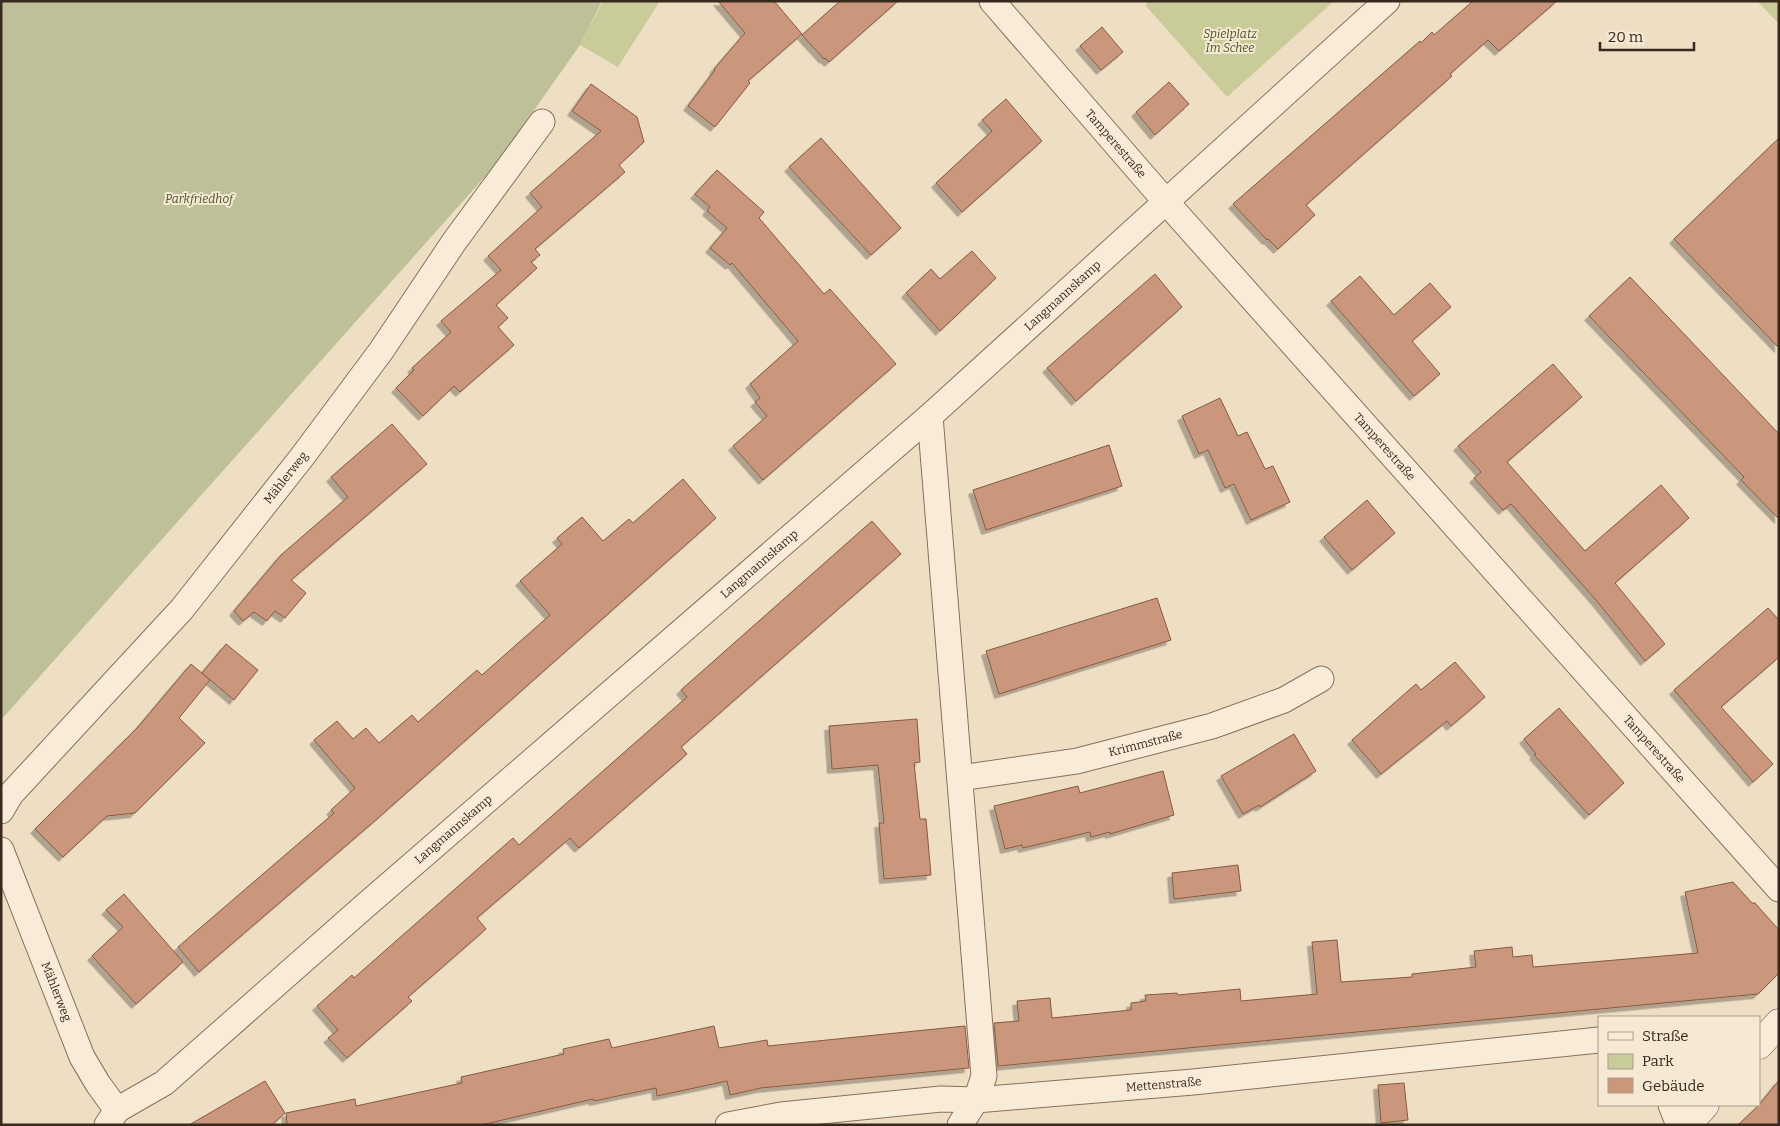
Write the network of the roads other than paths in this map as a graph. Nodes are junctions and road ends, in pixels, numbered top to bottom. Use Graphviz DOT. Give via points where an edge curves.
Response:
graph roads {
  1 [pos="992,1"];
  2 [pos="1387,1"];
  3 [pos="542,122"];
  4 [pos="1167,203"];
  5 [pos="930,416"];
  6 [pos="1321,679"];
  7 [pos="960,778"];
  8 [pos="1,811"];
  9 [pos="1,850"];
  10 [pos="1779,890"];
  11 [pos="1598,1040"];
  12 [pos="976,1100"];
  13 [pos="1671,1106"];
  14 [pos="1704,1106"];
  15 [pos="112,1117"];
  16 [pos="728,1125"];
  17 [pos="960,1125"];
  18 [pos="1679,1125"];
  19 [pos="1687,1125"];
  1 -- 4 [label="street, Tamperestraße"];
  2 -- 4 [label="street, Langmannskamp"];
  3 -- 8 [label="street, Mählerweg" via="302,457 182,609 11,794"];
  4 -- 5 [label="street, Langmannskamp"];
  4 -- 10 [label="street, Tamperestraße"];
  5 -- 7 [label="street"];
  5 -- 15 [label="street, Langmannskamp" via="164,1083"];
  6 -- 7 [label="street, Krimmstraße" via="1284,700 1212,726 1077,761"];
  7 -- 12 [label="street" via="984,1076"];
  9 -- 15 [label="street, Mählerweg" via="82,1056"];
  11 -- 12 [label="street, Mettenstraße" via="1193,1082"];
  12 -- 16 [label="street, Mettenstraße" via="922,1101 781,1115"];
  12 -- 17 [label="street"];
  13 -- 18 [label="street"];
  14 -- 19 [label="main road"];
}
